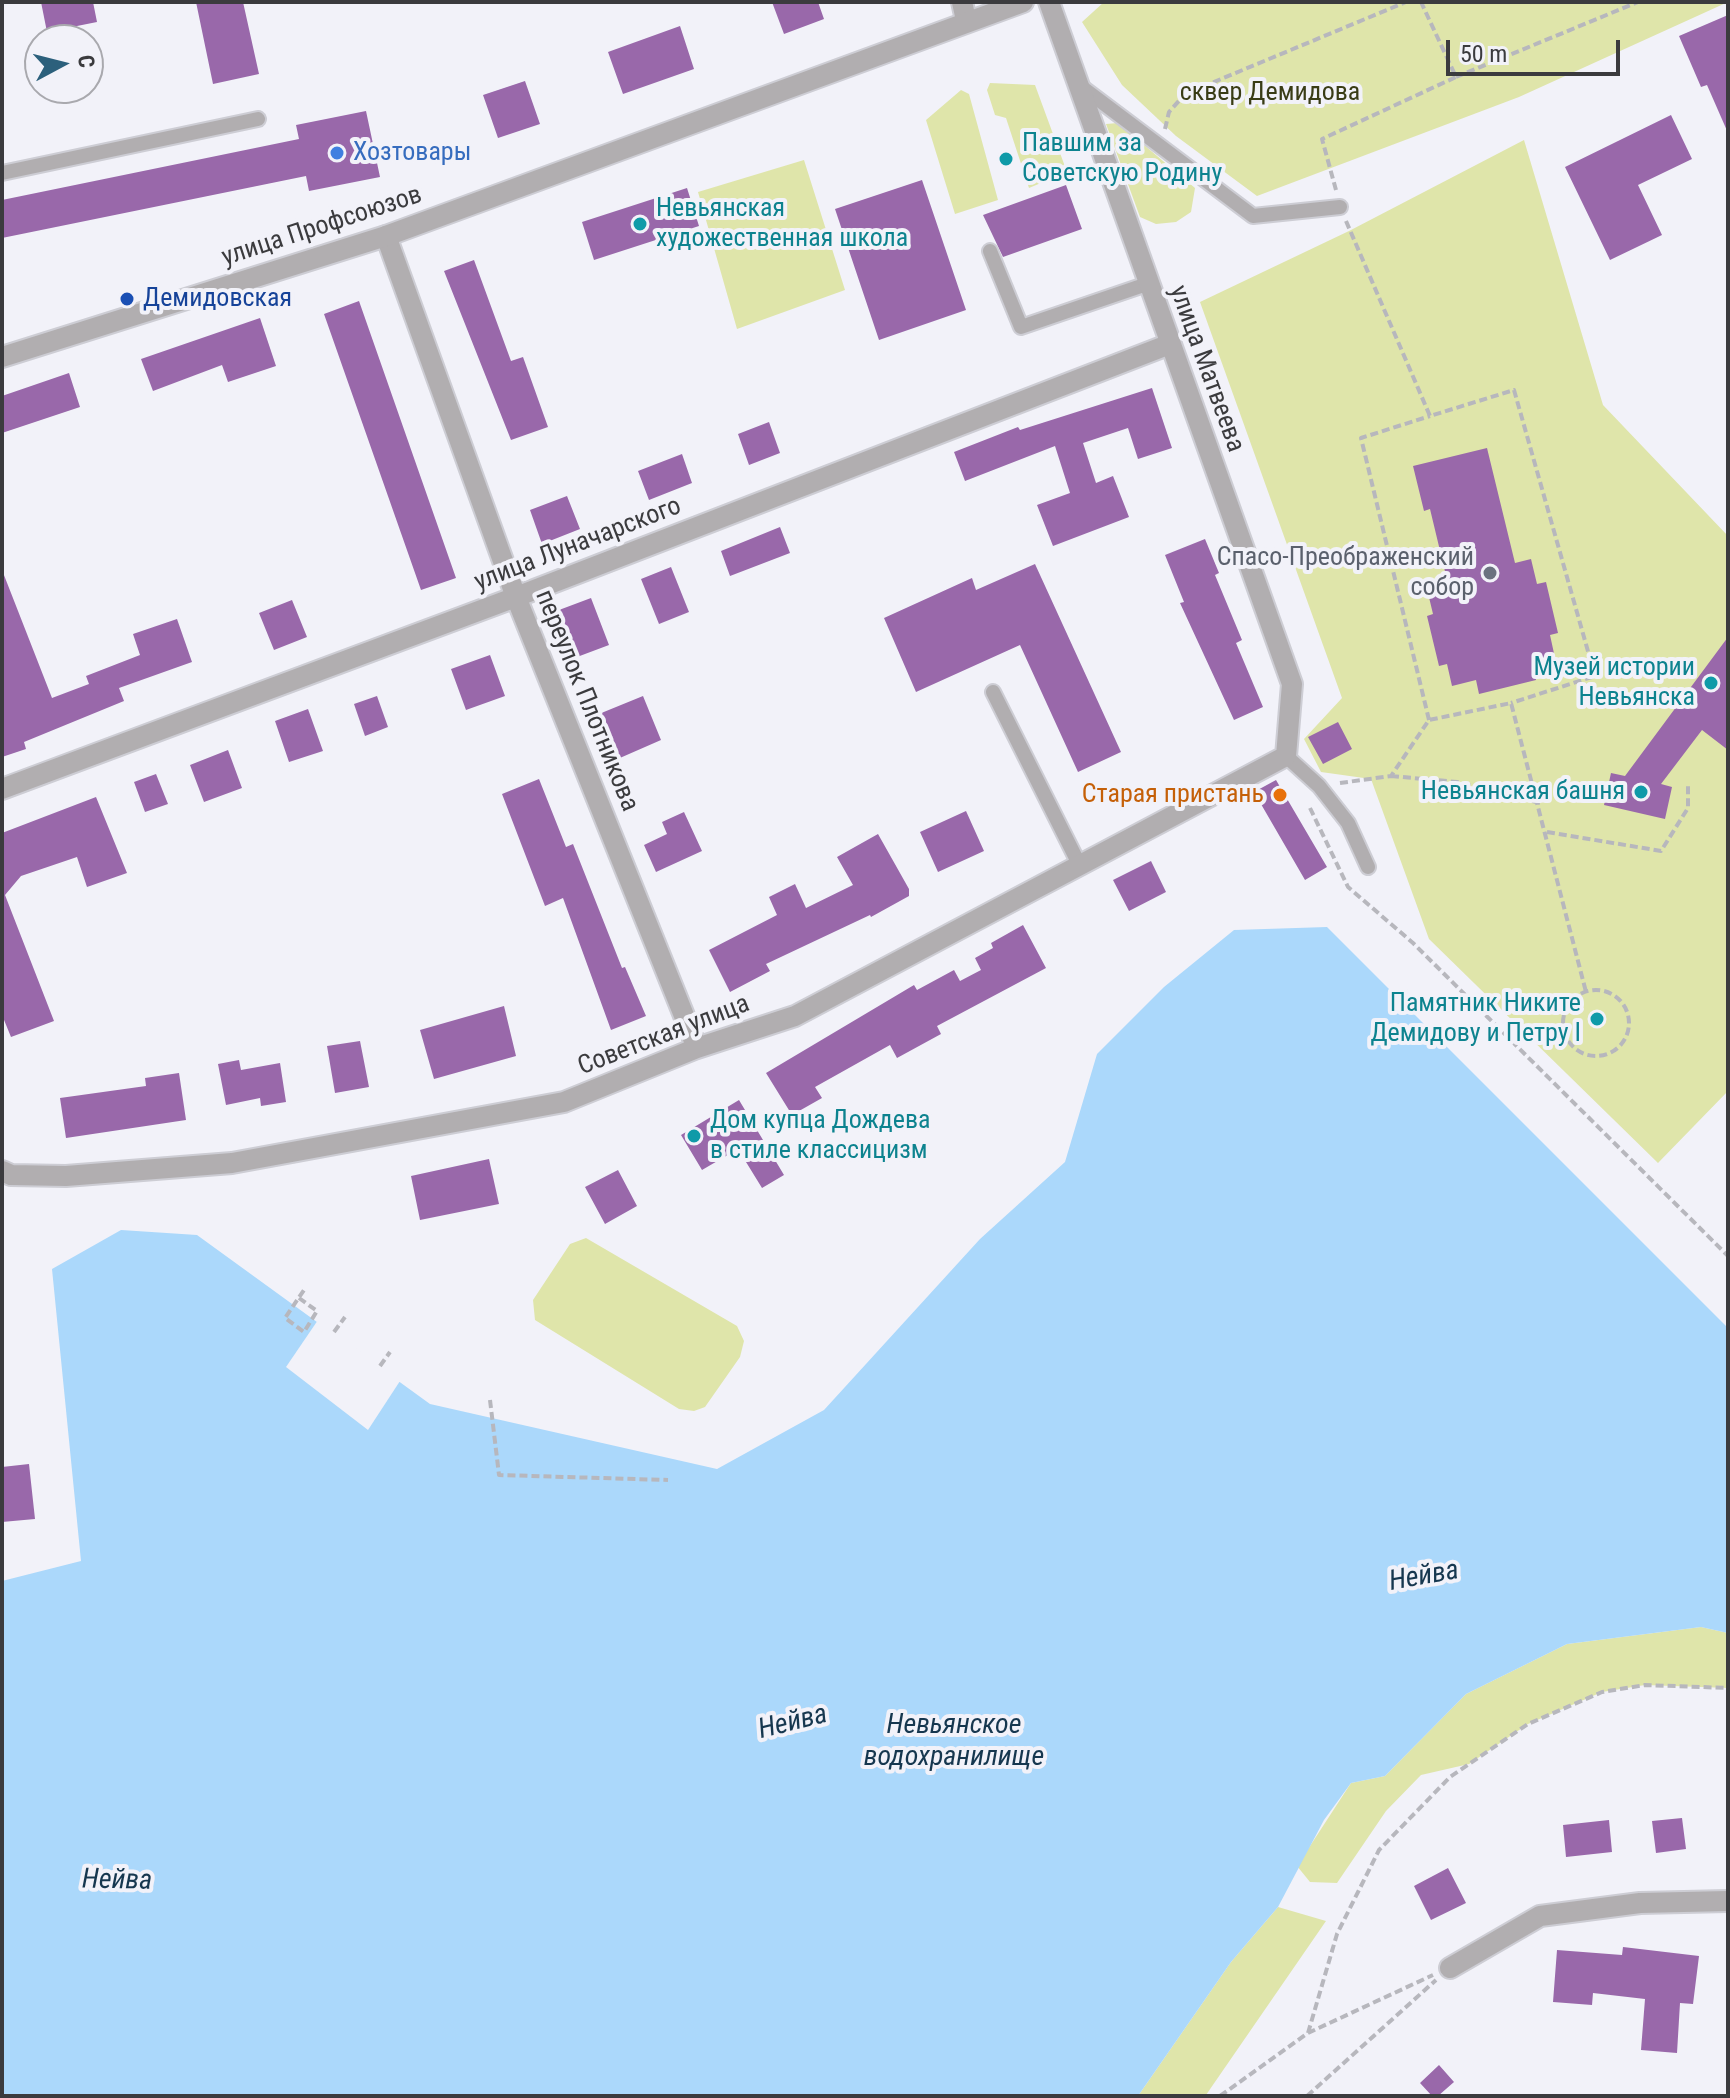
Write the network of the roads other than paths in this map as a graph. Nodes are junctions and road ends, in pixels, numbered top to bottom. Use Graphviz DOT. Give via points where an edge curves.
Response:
graph roads {
  1 [pos="1023,2"];
  2 [pos="1049,2"];
  3 [pos="964,11"];
  4 [pos="1075,83"];
  5 [pos="258,119"];
  6 [pos="2,173"];
  7 [pos="1340,207"];
  8 [pos="386,236"];
  9 [pos="990,251"];
  10 [pos="1147,284"];
  11 [pos="1170,344"];
  12 [pos="2,357"];
  13 [pos="516,597"];
  14 [pos="993,692"];
  15 [pos="1286,756"];
  16 [pos="2,789"];
  17 [pos="1079,864"];
  18 [pos="1368,867"];
  19 [pos="697,1048"];
  20 [pos="2,1171"];
  21 [pos="1728,1901"];
  22 [pos="1450,1968"];
  1 -- 3 [label="street, улица Профсоюзов"];
  2 -- 4 [label="street, улица Матвеева"];
  3 -- 8 [label="street, улица Профсоюзов" via="834,68"];
  4 -- 7 [label="lane" via="1253,216"];
  4 -- 10 [label="street, улица Матвеева"];
  5 -- 6 [label="lane"];
  8 -- 12 [label="street, улица Профсоюзов"];
  8 -- 13 [label="street, переулок Плотникова"];
  9 -- 10 [label="lane" via="1021,327"];
  10 -- 11 [label="street, улица Матвеева"];
  11 -- 13 [label="street, улица Луначарского"];
  11 -- 15 [label="street, улица Матвеева" via="1292,684"];
  13 -- 16 [label="street, улица Луначарского"];
  13 -- 19 [label="street, переулок Плотникова"];
  14 -- 17 [label="lane"];
  15 -- 17 [label="street, Советская улица"];
  15 -- 18 [label="lane" via="1348,823"];
  17 -- 19 [label="street, Советская улица" via="795,1016"];
  19 -- 20 [label="street, Советская улица" via="564,1102 247,1160 66,1176"];
  21 -- 22 [label="street" via="1640,1903 1540,1916"];
}
